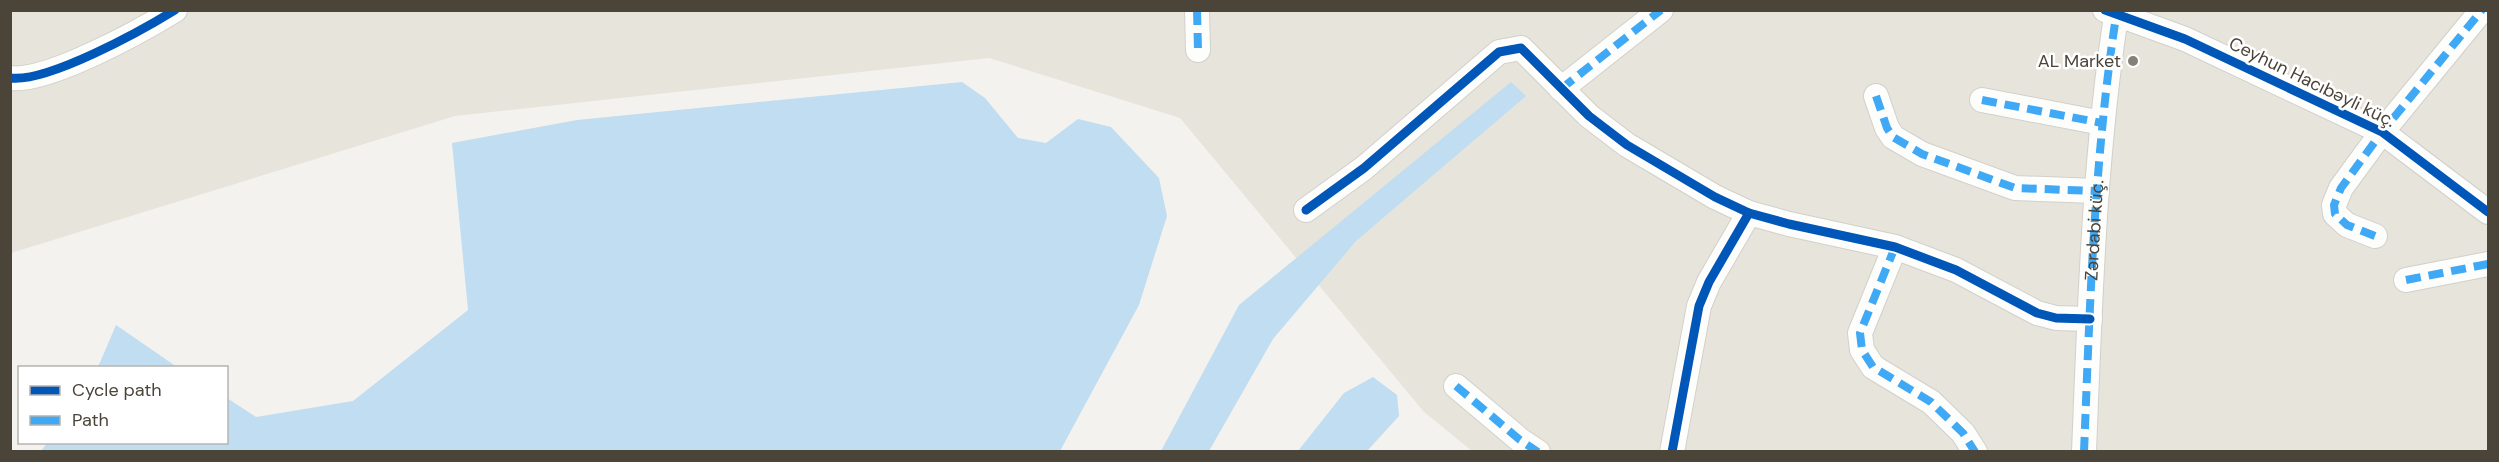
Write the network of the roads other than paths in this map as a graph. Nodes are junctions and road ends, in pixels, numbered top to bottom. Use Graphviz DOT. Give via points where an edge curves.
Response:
graph roads {
  1 [pos="175,10"];
  2 [pos="1197,10"];
  3 [pos="1661,10"];
  4 [pos="2482,10"];
  5 [pos="2113,11"];
  6 [pos="1198,50"];
  7 [pos="10,78"];
  8 [pos="1561,89"];
  9 [pos="1876,96"];
  10 [pos="1982,100"];
  11 [pos="2102,123"];
  12 [pos="2382,132"];
  13 [pos="2097,191"];
  14 [pos="1306,210"];
  15 [pos="2488,212"];
  16 [pos="1749,213"];
  17 [pos="2375,236"];
  18 [pos="1895,247"];
  19 [pos="2488,264"];
  20 [pos="2406,280"];
  21 [pos="2090,319"];
  22 [pos="1456,386"];
  23 [pos="1538,452"];
  24 [pos="1672,452"];
  25 [pos="1975,452"];
  26 [pos="2084,452"];
  1 -- 7 [label="street" via="46,73 22,80"];
  2 -- 6 [label="street"];
  3 -- 8 [label="street"];
  4 -- 12 [label="street"];
  5 -- 11 [label="street, Zərdabi küç."];
  5 -- 12 [label="street, Ceyhun Hacıbəyli küç." via="2185,39"];
  8 -- 14 [label="street" via="1521,48 1499,52 1364,168"];
  8 -- 16 [label="street" via="1627,145 1682,180"];
  9 -- 13 [label="street" via="1893,137 1922,154 2014,188"];
  10 -- 11 [label="street"];
  11 -- 13 [label="street, Zərdabi küç."];
  12 -- 15 [label="street, Ceyhun Hacıbəyli küç."];
  12 -- 17 [label="street" via="2341,188 2334,205 2335,214 2347,225"];
  13 -- 21 [label="street, Zərdabi küç."];
  16 -- 18 [label="street"];
  16 -- 24 [label="street" via="1708,282 1699,306"];
  18 -- 21 [label="street" via="1956,270 2037,313"];
  18 -- 25 [label="street" via="1860,333 1862,350 1873,367 1931,402 1964,433"];
  19 -- 20 [label="street"];
  21 -- 26 [label="street, Zərdabi küç."];
  22 -- 23 [label="street"];
}
